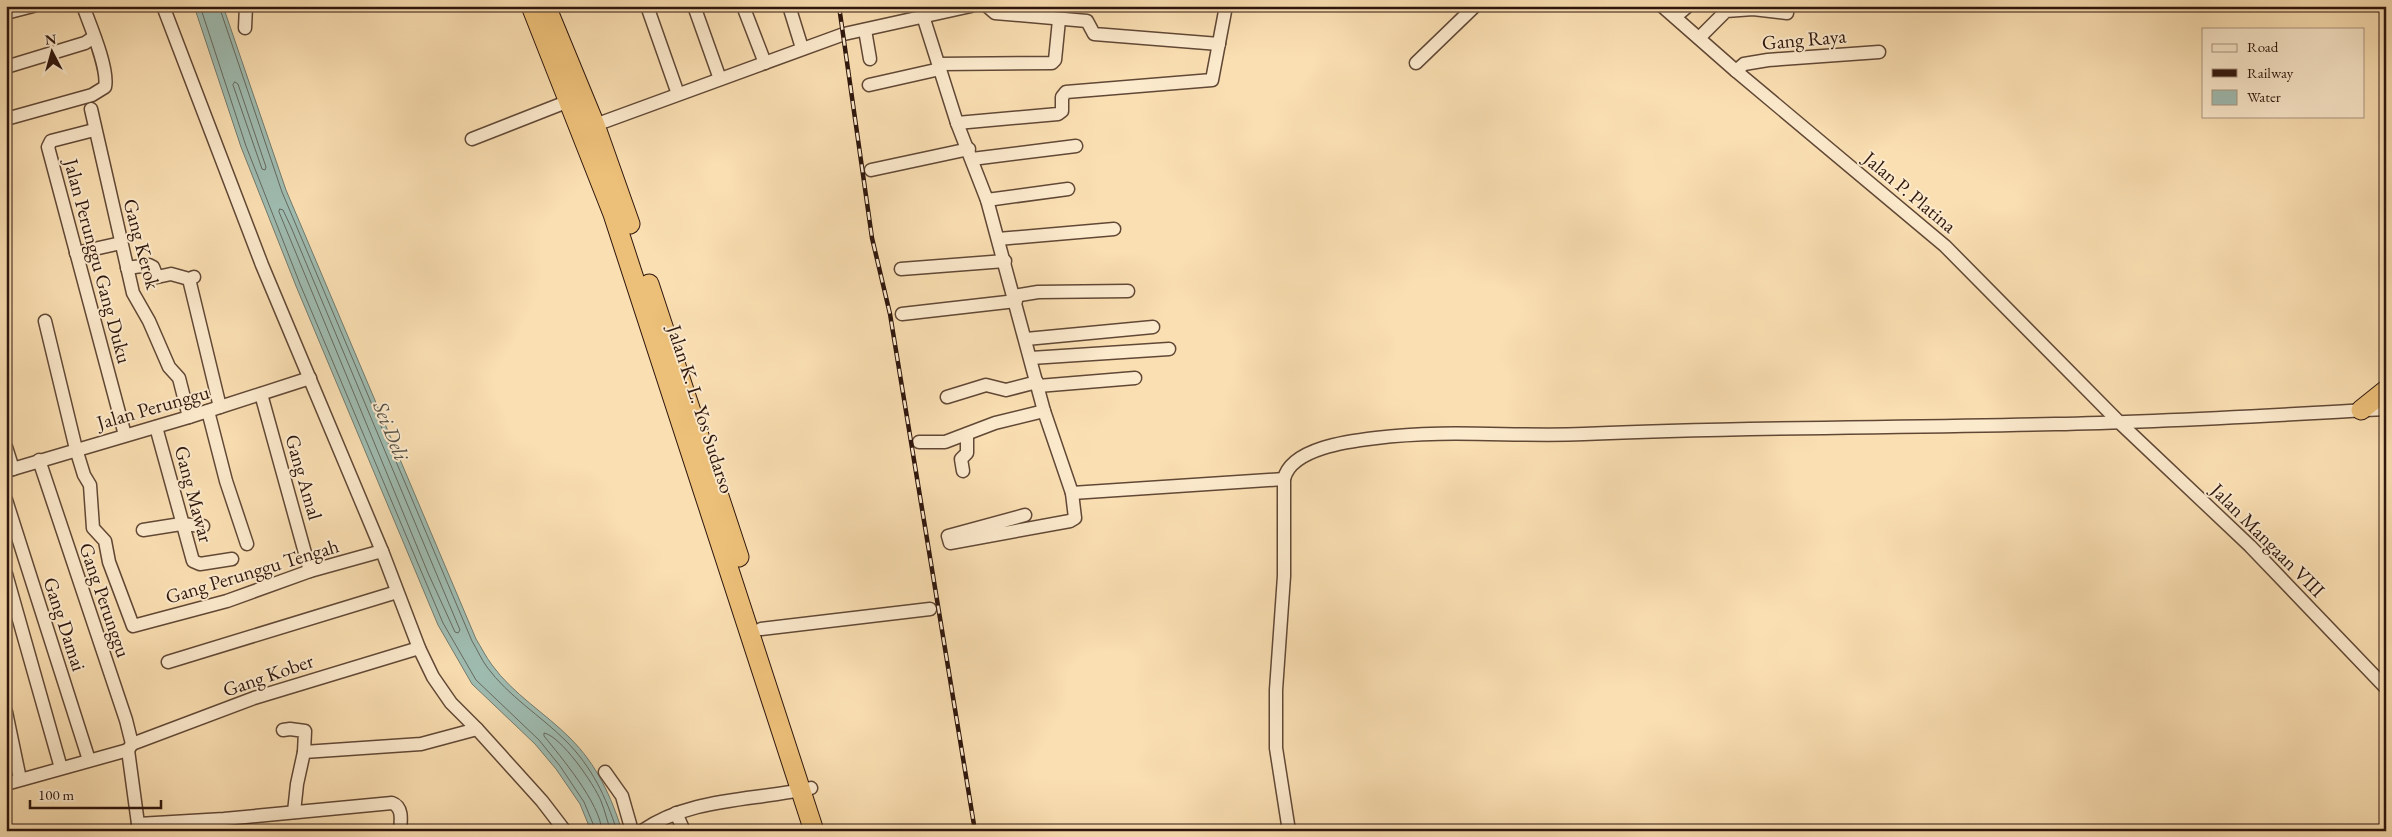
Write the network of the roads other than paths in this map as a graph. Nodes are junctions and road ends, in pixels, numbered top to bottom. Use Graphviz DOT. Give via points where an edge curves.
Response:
graph roads {
  1 [pos="33,6"];
  2 [pos="83,6"];
  3 [pos="163,6"];
  4 [pos="246,6"];
  5 [pos="531,6"];
  6 [pos="546,6"];
  7 [pos="647,6"];
  8 [pos="694,6"];
  9 [pos="743,6"];
  10 [pos="789,6"];
  11 [pos="972,6"];
  12 [pos="987,6"];
  13 [pos="1226,6"];
  14 [pos="1476,6"];
  15 [pos="1662,6"];
  16 [pos="1688,6"];
  17 [pos="937,10"];
  18 [pos="6,13"];
  19 [pos="1787,13"];
  20 [pos="923,16"];
  21 [pos="1675,17"];
  22 [pos="1059,20"];
  23 [pos="245,28"];
  24 [pos="865,30"];
  25 [pos="94,37"];
  26 [pos="1699,38"];
  27 [pos="1219,44"];
  28 [pos="802,48"];
  29 [pos="1879,52"];
  30 [pos="870,59"];
  31 [pos="764,63"];
  32 [pos="1416,63"];
  33 [pos="940,66"];
  34 [pos="6,67"];
  35 [pos="1736,71"];
  36 [pos="720,79"];
  37 [pos="869,85"];
  38 [pos="678,94"];
  39 [pos="576,98"];
  40 [pos="91,109"];
  41 [pos="6,119"];
  42 [pos="957,123"];
  43 [pos="595,125"];
  44 [pos="94,130"];
  45 [pos="472,139"];
  46 [pos="1076,146"];
  47 [pos="971,154"];
  48 [pos="871,170"];
  49 [pos="1068,189"];
  50 [pos="987,200"];
  51 [pos="1114,230"];
  52 [pos="998,238"];
  53 [pos="121,243"];
  54 [pos="76,253"];
  55 [pos="1004,261"];
  56 [pos="127,268"];
  57 [pos="901,268"];
  58 [pos="1128,291"];
  59 [pos="1015,298"];
  60 [pos="902,314"];
  61 [pos="44,321"];
  62 [pos="1153,327"];
  63 [pos="1026,339"];
  64 [pos="1169,349"];
  65 [pos="1031,358"];
  66 [pos="310,378"];
  67 [pos="1135,378"];
  68 [pos="1037,384"];
  69 [pos="2386,390"];
  70 [pos="261,394"];
  71 [pos="947,397"];
  72 [pos="214,409"];
  73 [pos="2386,409"];
  74 [pos="2360,410"];
  75 [pos="1044,411"];
  76 [pos="190,417"];
  77 [pos="2120,422"];
  78 [pos="156,426"];
  79 [pos="967,434"];
  80 [pos="126,435"];
  81 [pos="919,442"];
  82 [pos="6,447"];
  83 [pos="76,449"];
  84 [pos="38,460"];
  85 [pos="10,470"];
  86 [pos="963,471"];
  87 [pos="1284,478"];
  88 [pos="1072,493"];
  89 [pos="6,500"];
  90 [pos="1025,515"];
  91 [pos="181,524"];
  92 [pos="203,526"];
  93 [pos="143,530"];
  94 [pos="247,544"];
  95 [pos="382,551"];
  96 [pos="232,559"];
  97 [pos="310,571"];
  98 [pos="6,574"];
  99 [pos="397,592"];
  100 [pos="930,609"];
  101 [pos="761,629"];
  102 [pos="419,648"];
  103 [pos="168,662"];
  104 [pos="2386,688"];
  105 [pos="6,712"];
  106 [pos="477,729"];
  107 [pos="283,730"];
  108 [pos="130,747"];
  109 [pos="304,752"];
  110 [pos="89,760"];
  111 [pos="61,768"];
  112 [pos="605,772"];
  113 [pos="20,779"];
  114 [pos="6,784"];
  115 [pos="805,790"];
  116 [pos="294,812"];
  117 [pos="676,813"];
  118 [pos="138,828"];
  119 [pos="400,831"];
  120 [pos="565,831"];
  121 [pos="632,831"];
  122 [pos="642,831"];
  123 [pos="684,831"];
  124 [pos="814,831"];
  125 [pos="827,831"];
  126 [pos="1289,831"];
  1 -- 18 [label="street"];
  2 -- 25 [label="street"];
  3 -- 66 [label="street" via="262,265"];
  4 -- 23 [label="street"];
  5 -- 39 [label="highway, Jalan K. L. Yos Sudarso"];
  6 -- 39 [label="highway, Jalan K. L. Yos Sudarso"];
  7 -- 38 [label="street"];
  8 -- 36 [label="street"];
  9 -- 31 [label="street"];
  10 -- 28 [label="street"];
  11 -- 17 [label="street"];
  12 -- 22 [label="street" via="995,13"];
  13 -- 27 [label="street"];
  14 -- 32 [label="street"];
  15 -- 21 [label="street, Jalan P. Platina"];
  16 -- 21 [label="street"];
  17 -- 20 [label="street"];
  19 -- 26 [label="street" via="1753,9 1726,11"];
  20 -- 24 [label="street"];
  20 -- 33 [label="street"];
  21 -- 26 [label="street, Jalan P. Platina"];
  22 -- 27 [label="street" via="1087,21 1094,34"];
  22 -- 33 [label="street" via="1052,63"];
  24 -- 28 [label="street"];
  24 -- 30 [label="street"];
  25 -- 34 [label="street" via="85,43"];
  25 -- 41 [label="street" via="104,68 105,88"];
  26 -- 35 [label="street, Jalan P. Platina"];
  27 -- 42 [label="street" via="1213,76 1207,82 1066,92 1062,97 1062,111 1058,114"];
  28 -- 31 [label="street"];
  29 -- 35 [label="street, Gang Raya" via="1768,60 1744,64"];
  31 -- 36 [label="street"];
  33 -- 37 [label="street"];
  33 -- 42 [label="street"];
  35 -- 77 [label="street, Jalan P. Platina" via="1945,246"];
  36 -- 38 [label="street"];
  38 -- 43 [label="street"];
  39 -- 43 [label="highway, Jalan K. L. Yos Sudarso"];
  39 -- 45 [label="street"];
  39 -- 115 [label="highway, Jalan K. L. Yos Sudarso"];
  40 -- 44 [label="street, Gang Kerok"];
  42 -- 47 [label="street"];
  43 -- 101 [label="highway, Jalan K. L. Yos Sudarso" via="705,449"];
  44 -- 53 [label="street, Gang Kerok"];
  44 -- 54 [label="street, Jalan Perunggu Gang Duku" via="51,141 48,145"];
  46 -- 47 [label="street"];
  47 -- 48 [label="street"];
  47 -- 50 [label="street"];
  49 -- 50 [label="street"];
  50 -- 52 [label="street"];
  51 -- 52 [label="street"];
  52 -- 55 [label="street"];
  53 -- 54 [label="street"];
  53 -- 56 [label="street, Gang Kerok"];
  54 -- 80 [label="street, Jalan Perunggu Gang Duku"];
  55 -- 57 [label="street"];
  55 -- 59 [label="street"];
  56 -- 72 [label="street" via="149,265 157,277 171,274 193,278"];
  56 -- 76 [label="street, Gang Kerok" via="136,300 169,367 179,378"];
  58 -- 59 [label="street" via="1038,292"];
  59 -- 60 [label="street"];
  59 -- 63 [label="street"];
  61 -- 83 [label="street"];
  62 -- 63 [label="street"];
  63 -- 65 [label="street"];
  64 -- 65 [label="street"];
  65 -- 68 [label="street"];
  66 -- 70 [label="street, Jalan Perunggu"];
  66 -- 95 [label="street"];
  67 -- 68 [label="street"];
  68 -- 71 [label="street" via="1006,390 986,385"];
  68 -- 75 [label="street"];
  69 -- 74 [label="highway"];
  70 -- 72 [label="street, Jalan Perunggu"];
  70 -- 97 [label="street, Gang Amal"];
  72 -- 76 [label="street, Jalan Perunggu"];
  72 -- 94 [label="street" via="226,481"];
  73 -- 74 [label="street"];
  74 -- 77 [label="street"];
  75 -- 79 [label="street" via="995,423"];
  75 -- 88 [label="street"];
  76 -- 78 [label="street, Jalan Perunggu"];
  77 -- 87 [label="street" via="1667,430 1574,435 1484,432 1399,435 1314,451 1292,464"];
  77 -- 104 [label="street, Jalan Mangaan VIII" via="2250,546"];
  78 -- 80 [label="street, Jalan Perunggu"];
  78 -- 91 [label="street, Gang Mawar"];
  79 -- 81 [label="street" via="945,442"];
  79 -- 86 [label="street" via="967,453 961,459"];
  80 -- 83 [label="street, Jalan Perunggu"];
  82 -- 85 [label="street"];
  83 -- 84 [label="street, Jalan Perunggu"];
  83 -- 97 [label="street, Gang Perunggu Tengah" via="90,485 93,528 105,541 109,562 132,626 227,601"];
  84 -- 85 [label="street, Jalan Perunggu"];
  84 -- 108 [label="street, Gang Perunggu" via="126,720"];
  87 -- 88 [label="street"];
  87 -- 126 [label="street" via="1284,576 1276,690 1276,748"];
  88 -- 90 [label="street" via="1076,514 1070,521 950,543 948,536"];
  89 -- 110 [label="street, Gang Damai"];
  91 -- 92 [label="street"];
  91 -- 93 [label="street"];
  91 -- 96 [label="street, Gang Mawar" via="196,564"];
  95 -- 97 [label="street, Gang Perunggu Tengah"];
  95 -- 99 [label="street"];
  98 -- 111 [label="street"];
  99 -- 102 [label="street"];
  99 -- 103 [label="street"];
  100 -- 101 [label="street"];
  101 -- 115 [label="highway, Jalan K. L. Yos Sudarso"];
  102 -- 106 [label="street" via="439,688"];
  102 -- 108 [label="street, Gang Kober" via="263,695"];
  105 -- 113 [label="street"];
  106 -- 109 [label="street" via="421,744"];
  106 -- 120 [label="street"];
  107 -- 109 [label="street" via="305,731"];
  108 -- 110 [label="street, Gang Kober"];
  108 -- 118 [label="street, Gang Perunggu"];
  109 -- 116 [label="street"];
  110 -- 111 [label="street, Gang Kober"];
  111 -- 113 [label="street, Gang Kober"];
  112 -- 121 [label="street" via="622,796"];
  113 -- 114 [label="street, Gang Kober"];
  115 -- 117 [label="street"];
  115 -- 124 [label="highway, Jalan K. L. Yos Sudarso"];
  115 -- 125 [label="highway, Jalan K. L. Yos Sudarso"];
  116 -- 118 [label="street"];
  116 -- 119 [label="street" via="392,803 400,811"];
  117 -- 122 [label="street"];
  117 -- 123 [label="street"];
}
